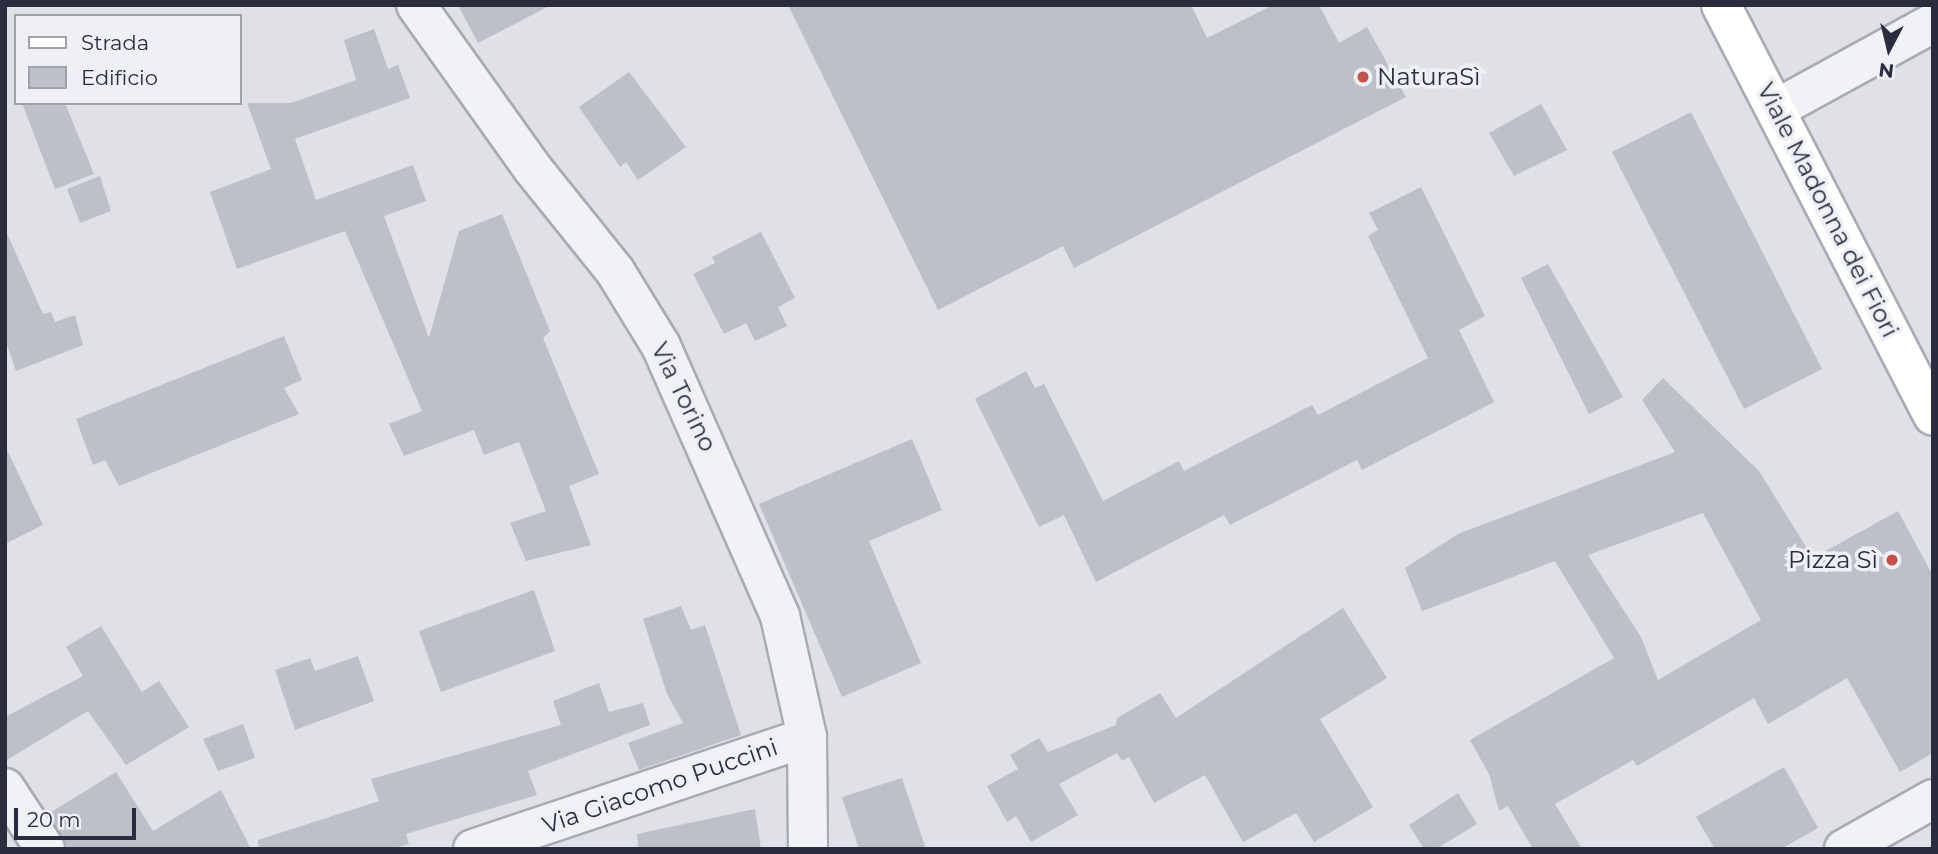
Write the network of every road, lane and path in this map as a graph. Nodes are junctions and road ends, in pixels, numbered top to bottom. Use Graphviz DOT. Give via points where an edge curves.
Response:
graph roads {
  1 [pos="416,5"];
  2 [pos="1721,5"];
  3 [pos="1933,23"];
  4 [pos="1776,109"];
  5 [pos="1933,415"];
  6 [pos="807,737"];
  7 [pos="5,788"];
  8 [pos="1933,799"];
  9 [pos="45,849"];
  10 [pos="473,849"];
  11 [pos="808,849"];
  12 [pos="1844,849"];
  1 -- 6 [label="street, Via Torino" via="533,169 615,271 661,346 780,615"];
  2 -- 4 [label="main road, Viale Madonna dei Fiori"];
  3 -- 4 [label="street"];
  4 -- 5 [label="main road, Viale Madonna dei Fiori"];
  6 -- 10 [label="street, Via Giacomo Puccini"];
  6 -- 11 [label="street, Via Torino"];
  7 -- 9 [label="street"];
  8 -- 12 [label="street"];
}
